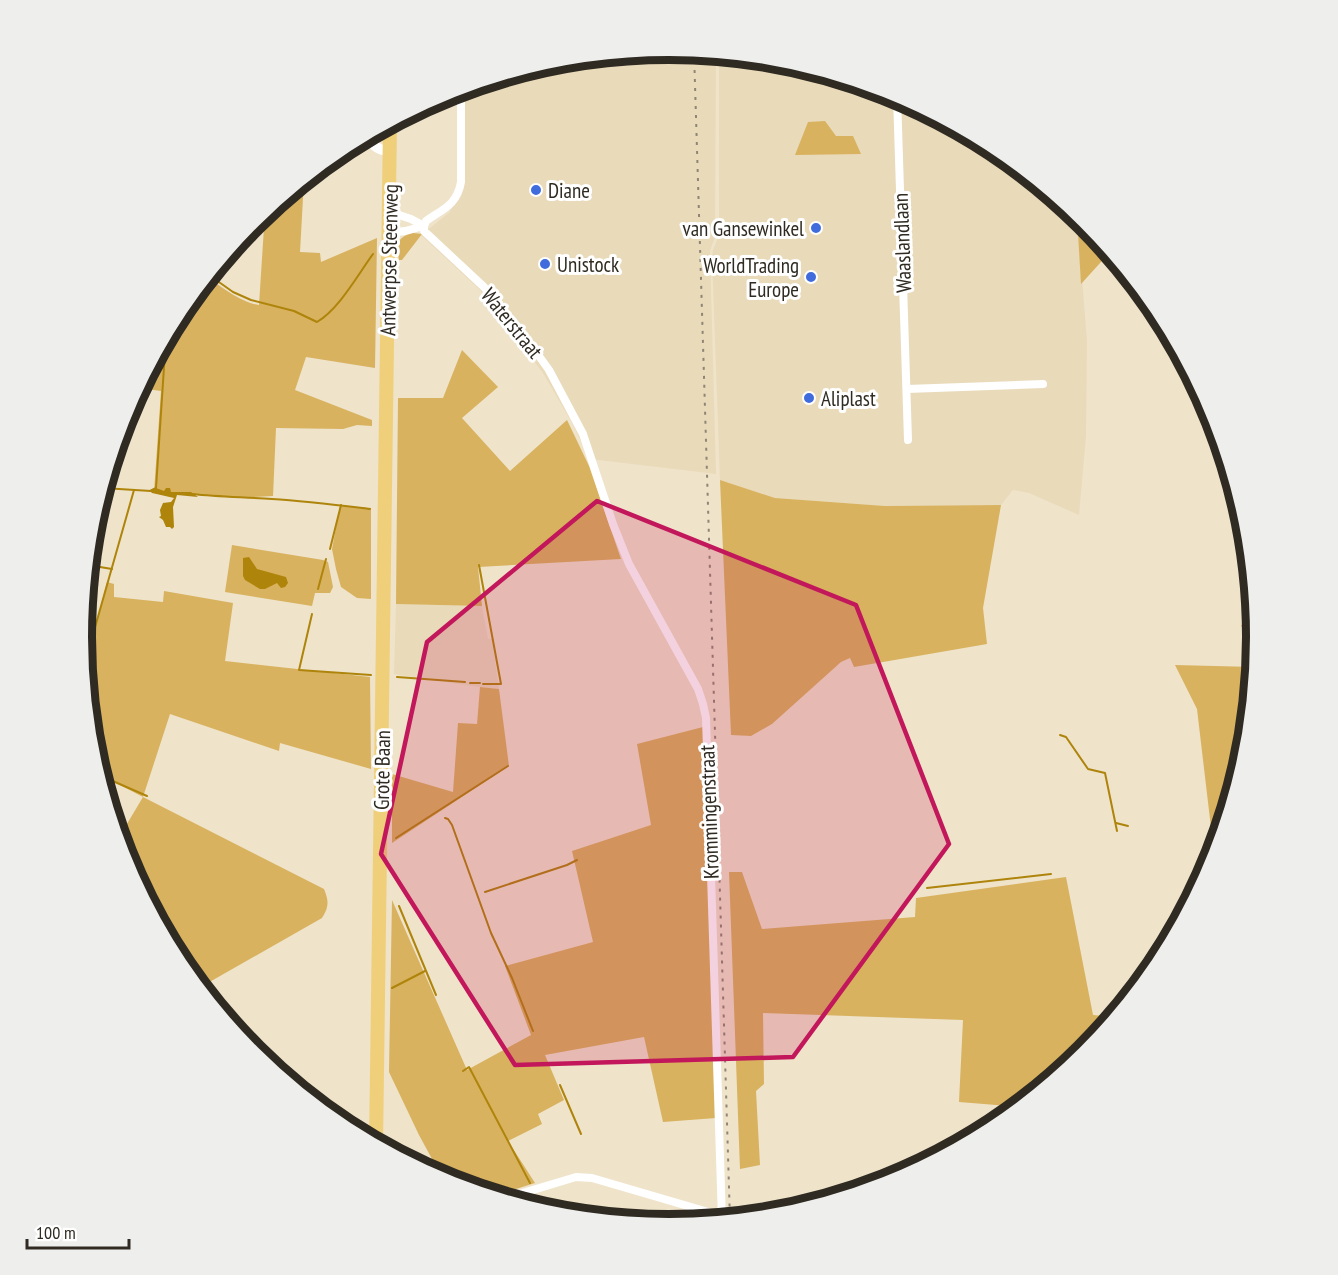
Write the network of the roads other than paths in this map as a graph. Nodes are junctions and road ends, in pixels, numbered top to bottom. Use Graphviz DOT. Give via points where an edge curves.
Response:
graph roads {
  1 [pos="461,99"];
  2 [pos="897,107"];
  3 [pos="390,132"];
  4 [pos="371,143"];
  5 [pos="390,151"];
  6 [pos="390,212"];
  7 [pos="424,226"];
  8 [pos="390,232"];
  9 [pos="1043,384"];
  10 [pos="907,389"];
  11 [pos="387,396"];
  12 [pos="583,434"];
  13 [pos="908,440"];
  14 [pos="376,1136"];
  15 [pos="518,1194"];
  16 [pos="722,1212"];
  17 [pos="708,1214"];
  1 -- 7 [label="street" via="459,191 454,201"];
  2 -- 10 [label="street, Waaslandlaan"];
  3 -- 5 [label="main road, Antwerpse Steenweg"];
  4 -- 5 [label="street"];
  5 -- 6 [label="main road, Antwerpse Steenweg"];
  6 -- 7 [label="street"];
  6 -- 8 [label="main road, Antwerpse Steenweg"];
  7 -- 8 [label="street"];
  7 -- 12 [label="street, Waterstraat" via="424,231 484,287 526,338 549,370"];
  8 -- 11 [label="main road, Antwerpse Steenweg"];
  9 -- 10 [label="street"];
  10 -- 13 [label="street, Waaslandlaan"];
  11 -- 14 [label="main road, Grote Baan"];
  12 -- 16 [label="street, Krommingenstraat" via="620,544 698,689 706,718"];
  15 -- 17 [label="street" via="576,1177 592,1178"];
}
